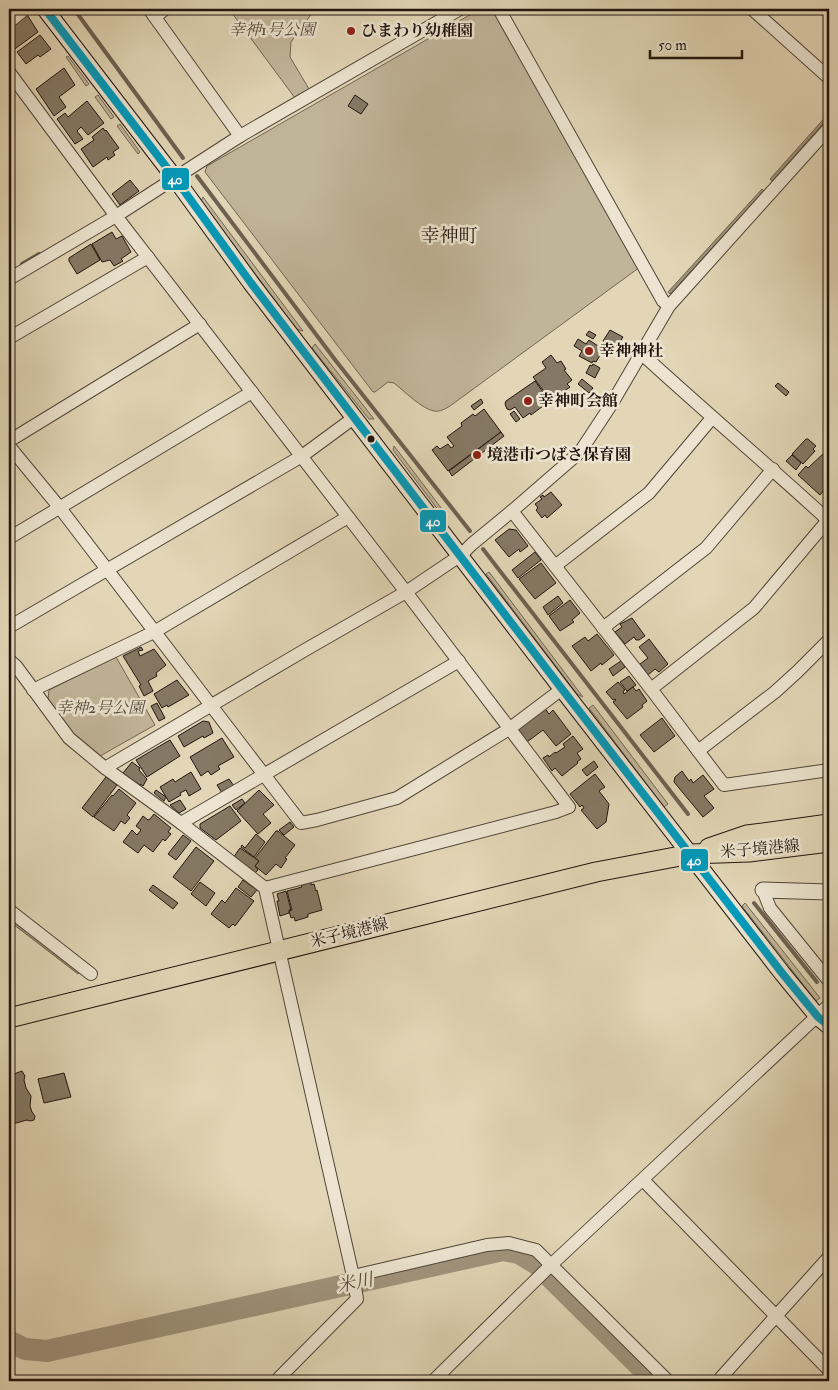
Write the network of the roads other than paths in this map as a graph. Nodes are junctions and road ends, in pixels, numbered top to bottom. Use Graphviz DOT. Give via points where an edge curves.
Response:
graph roads {
  1 [pos="25,9"];
  2 [pos="46,9"];
  3 [pos="165,9"];
  4 [pos="460,9"];
  5 [pos="499,9"];
  6 [pos="752,9"];
  7 [pos="152,13"];
  8 [pos="441,14"];
  9 [pos="9,22"];
  10 [pos="9,72"];
  11 [pos="829,78"];
  12 [pos="829,128"];
  13 [pos="240,136"];
  14 [pos="174,177"];
  15 [pos="116,216"];
  16 [pos="148,257"];
  17 [pos="9,279"];
  18 [pos="669,306"];
  19 [pos="200,324"];
  20 [pos="9,338"];
  21 [pos="641,353"];
  22 [pos="252,392"];
  23 [pos="355,417"];
  24 [pos="712,418"];
  25 [pos="9,441"];
  26 [pos="9,446"];
  27 [pos="302,456"];
  28 [pos="773,469"];
  29 [pos="60,508"];
  30 [pos="512,511"];
  31 [pos="348,517"];
  32 [pos="829,520"];
  33 [pos="9,538"];
  34 [pos="461,555"];
  35 [pos="555,566"];
  36 [pos="106,570"];
  37 [pos="406,592"];
  38 [pos="9,627"];
  39 [pos="603,628"];
  40 [pos="154,632"];
  41 [pos="829,640"];
  42 [pos="9,660"];
  43 [pos="458,661"];
  44 [pos="562,689"];
  45 [pos="651,689"];
  46 [pos="33,690"];
  47 [pos="211,706"];
  48 [pos="509,729"];
  49 [pos="698,751"];
  50 [pos="105,768"];
  51 [pos="829,770"];
  52 [pos="266,775"];
  53 [pos="181,823"];
  54 [pos="829,824"];
  55 [pos="829,842"];
  56 [pos="691,854"];
  57 [pos="265,888"];
  58 [pos="763,890"];
  59 [pos="829,892"];
  60 [pos="9,910"];
  61 [pos="280,950"];
  62 [pos="91,974"];
  63 [pos="829,981"];
  64 [pos="829,1005"];
  65 [pos="9,1018"];
  66 [pos="824,1022"];
  67 [pos="643,1180"];
  68 [pos="829,1257"];
  69 [pos="552,1264"];
  70 [pos="353,1276"];
  71 [pos="776,1316"];
  72 [pos="829,1370"];
  73 [pos="276,1381"];
  74 [pos="433,1381"];
  75 [pos="668,1381"];
  76 [pos="718,1381"];
  1 -- 9 [label="street"];
  2 -- 14 [label="main road"];
  3 -- 7 [label="street"];
  4 -- 8 [label="street"];
  5 -- 18 [label="street" via="663,302"];
  6 -- 11 [label="street"];
  7 -- 13 [label="street"];
  8 -- 13 [label="street"];
  10 -- 15 [label="street"];
  12 -- 18 [label="street"];
  13 -- 14 [label="street"];
  14 -- 15 [label="street"];
  14 -- 23 [label="main road"];
  15 -- 16 [label="street"];
  15 -- 17 [label="street"];
  16 -- 19 [label="street"];
  16 -- 20 [label="street"];
  18 -- 21 [label="street"];
  19 -- 22 [label="street"];
  19 -- 25 [label="street"];
  21 -- 24 [label="street"];
  21 -- 30 [label="street" via="580,452"];
  22 -- 27 [label="street"];
  22 -- 29 [label="street"];
  23 -- 27 [label="street"];
  23 -- 34 [label="main road"];
  24 -- 28 [label="street"];
  24 -- 35 [label="street" via="649,493"];
  26 -- 29 [label="street"];
  27 -- 31 [label="street"];
  27 -- 36 [label="street"];
  28 -- 32 [label="street"];
  28 -- 39 [label="street" via="706,548"];
  29 -- 33 [label="street"];
  29 -- 36 [label="street"];
  30 -- 34 [label="street"];
  30 -- 35 [label="street"];
  31 -- 37 [label="street"];
  31 -- 40 [label="street"];
  32 -- 45 [label="street" via="754,608"];
  34 -- 37 [label="street"];
  34 -- 44 [label="main road"];
  35 -- 39 [label="street"];
  36 -- 38 [label="street"];
  36 -- 40 [label="street"];
  37 -- 43 [label="street"];
  37 -- 47 [label="street"];
  39 -- 45 [label="street"];
  40 -- 46 [label="street"];
  40 -- 47 [label="street"];
  41 -- 49 [label="street" via="775,692"];
  42 -- 46 [label="street"];
  43 -- 48 [label="street"];
  43 -- 52 [label="street"];
  44 -- 48 [label="street"];
  44 -- 56 [label="main road"];
  45 -- 49 [label="street"];
  46 -- 50 [label="street" via="69,738"];
  47 -- 50 [label="street"];
  47 -- 52 [label="street"];
  48 -- 52 [label="street" via="397,798 318,820 301,823"];
  48 -- 57 [label="street" via="569,807"];
  49 -- 51 [label="street" via="724,785"];
  50 -- 53 [label="street"];
  52 -- 53 [label="street"];
  53 -- 57 [label="street"];
  54 -- 56 [label="main road, 米子境港線" via="747,835"];
  55 -- 56 [label="main road, 米子境港線" via="749,852"];
  56 -- 61 [label="main road, 米子境港線" via="596,872"];
  56 -- 66 [label="main road"];
  57 -- 61 [label="street"];
  58 -- 59 [label="street"];
  58 -- 63 [label="street" via="770,908"];
  60 -- 62 [label="street"];
  61 -- 65 [label="main road, 米子境港線"];
  61 -- 70 [label="street"];
  64 -- 66 [label="street"];
  66 -- 67 [label="street"];
  67 -- 69 [label="street"];
  67 -- 71 [label="street"];
  68 -- 71 [label="street"];
  69 -- 70 [label="street" via="536,1250 509,1243 487,1245"];
  69 -- 74 [label="street"];
  69 -- 75 [label="street"];
  70 -- 73 [label="street" via="357,1300"];
  71 -- 72 [label="street"];
  71 -- 76 [label="street"];
}
